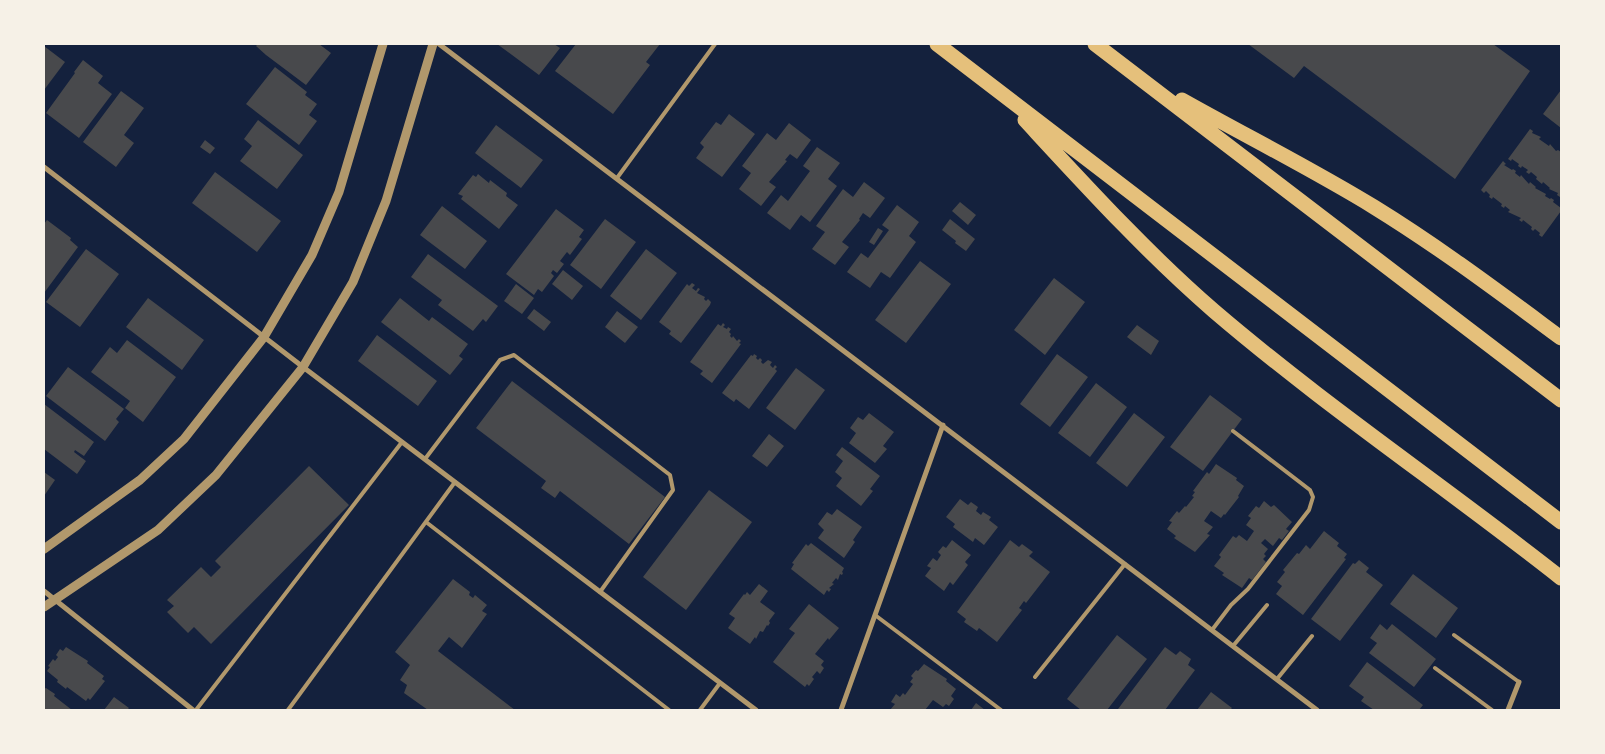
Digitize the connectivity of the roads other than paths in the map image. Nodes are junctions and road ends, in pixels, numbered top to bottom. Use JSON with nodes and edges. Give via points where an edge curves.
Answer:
{"nodes":[{"id":1,"x":383,"y":44,"type":"edge"},
{"id":2,"x":433,"y":44,"type":"edge"},
{"id":3,"x":439,"y":44,"type":"edge"},
{"id":4,"x":715,"y":44,"type":"edge"},
{"id":5,"x":937,"y":44,"type":"edge"},
{"id":6,"x":1095,"y":44,"type":"edge"},
{"id":7,"x":1139,"y":77,"type":"junction"},
{"id":8,"x":995,"y":88,"type":"junction"},
{"id":9,"x":44,"y":167,"type":"edge"},
{"id":10,"x":617,"y":178,"type":"junction"},
{"id":11,"x":264,"y":337,"type":"junction"},
{"id":12,"x":1561,"y":338,"type":"edge"},
{"id":13,"x":303,"y":367,"type":"junction"},
{"id":14,"x":1561,"y":400,"type":"edge"},
{"id":15,"x":943,"y":426,"type":"junction"},
{"id":16,"x":1233,"y":431,"type":"dead end"},
{"id":17,"x":402,"y":442,"type":"junction"},
{"id":18,"x":425,"y":460,"type":"junction"},
{"id":19,"x":455,"y":482,"type":"junction"},
{"id":20,"x":426,"y":522,"type":"junction"},
{"id":21,"x":1561,"y":522,"type":"edge"},
{"id":22,"x":44,"y":549,"type":"edge"},
{"id":23,"x":1125,"y":564,"type":"junction"},
{"id":24,"x":1561,"y":578,"type":"edge"},
{"id":25,"x":44,"y":592,"type":"edge"},
{"id":26,"x":600,"y":592,"type":"junction"},
{"id":27,"x":54,"y":600,"type":"junction"},
{"id":28,"x":1267,"y":605,"type":"dead end"},
{"id":29,"x":44,"y":607,"type":"edge"},
{"id":30,"x":875,"y":615,"type":"junction"},
{"id":31,"x":1212,"y":630,"type":"junction"},
{"id":32,"x":1454,"y":634,"type":"dead end"},
{"id":33,"x":1312,"y":636,"type":"dead end"},
{"id":34,"x":1233,"y":646,"type":"junction"},
{"id":35,"x":1436,"y":668,"type":"dead end"},
{"id":36,"x":1035,"y":677,"type":"dead end"},
{"id":37,"x":1277,"y":679,"type":"junction"},
{"id":38,"x":1519,"y":682,"type":"joint"},
{"id":39,"x":720,"y":683,"type":"junction"},
{"id":40,"x":194,"y":710,"type":"edge"},
{"id":41,"x":288,"y":710,"type":"edge"},
{"id":42,"x":669,"y":710,"type":"edge"},
{"id":43,"x":700,"y":710,"type":"edge"},
{"id":44,"x":756,"y":710,"type":"edge"},
{"id":45,"x":841,"y":710,"type":"edge"},
{"id":46,"x":1001,"y":710,"type":"edge"},
{"id":47,"x":1317,"y":710,"type":"edge"},
{"id":48,"x":1492,"y":710,"type":"edge"},
{"id":49,"x":1508,"y":710,"type":"edge"}],
"edges":[{"from":1,"to":11,"type":"street","via":[[339,192],[312,255]]},
{"from":2,"to":13,"type":"street","via":[[386,201],[352,282]]},
{"from":3,"to":10,"type":"street"},
{"from":4,"to":10,"type":"lane"},
{"from":5,"to":8,"type":"highway"},
{"from":6,"to":7,"type":"highway"},
{"from":7,"to":12,"type":"highway","via":[[1375,208]]},
{"from":7,"to":14,"type":"highway"},
{"from":8,"to":21,"type":"highway"},
{"from":8,"to":24,"type":"highway","via":[[1111,212],[1214,311],[1319,396]]},
{"from":9,"to":11,"type":"street"},
{"from":10,"to":15,"type":"street"},
{"from":11,"to":13,"type":"street"},
{"from":11,"to":22,"type":"street","via":[[184,439],[140,480]]},
{"from":13,"to":17,"type":"street"},
{"from":13,"to":27,"type":"street","via":[[216,475],[158,530]]},
{"from":15,"to":23,"type":"street"},
{"from":15,"to":30,"type":"street"},
{"from":16,"to":31,"type":"lane","via":[[1310,490],[1313,497],[1309,510]]},
{"from":17,"to":18,"type":"street"},
{"from":17,"to":40,"type":"lane"},
{"from":18,"to":19,"type":"street"},
{"from":18,"to":26,"type":"lane","via":[[500,360],[514,355],[670,475],[673,490]]},
{"from":19,"to":20,"type":"lane"},
{"from":19,"to":26,"type":"street"},
{"from":20,"to":41,"type":"lane"},
{"from":20,"to":42,"type":"lane"},
{"from":23,"to":31,"type":"street"},
{"from":23,"to":36,"type":"lane"},
{"from":25,"to":27,"type":"street"},
{"from":26,"to":39,"type":"street"},
{"from":27,"to":29,"type":"street"},
{"from":27,"to":40,"type":"street"},
{"from":28,"to":34,"type":"lane"},
{"from":30,"to":45,"type":"street"},
{"from":30,"to":46,"type":"lane"},
{"from":31,"to":34,"type":"street"},
{"from":32,"to":38,"type":"lane"},
{"from":33,"to":37,"type":"lane"},
{"from":34,"to":37,"type":"street"},
{"from":35,"to":48,"type":"lane"},
{"from":37,"to":47,"type":"street"},
{"from":38,"to":49,"type":"street"},
{"from":39,"to":43,"type":"lane"},
{"from":39,"to":44,"type":"street"}]}
